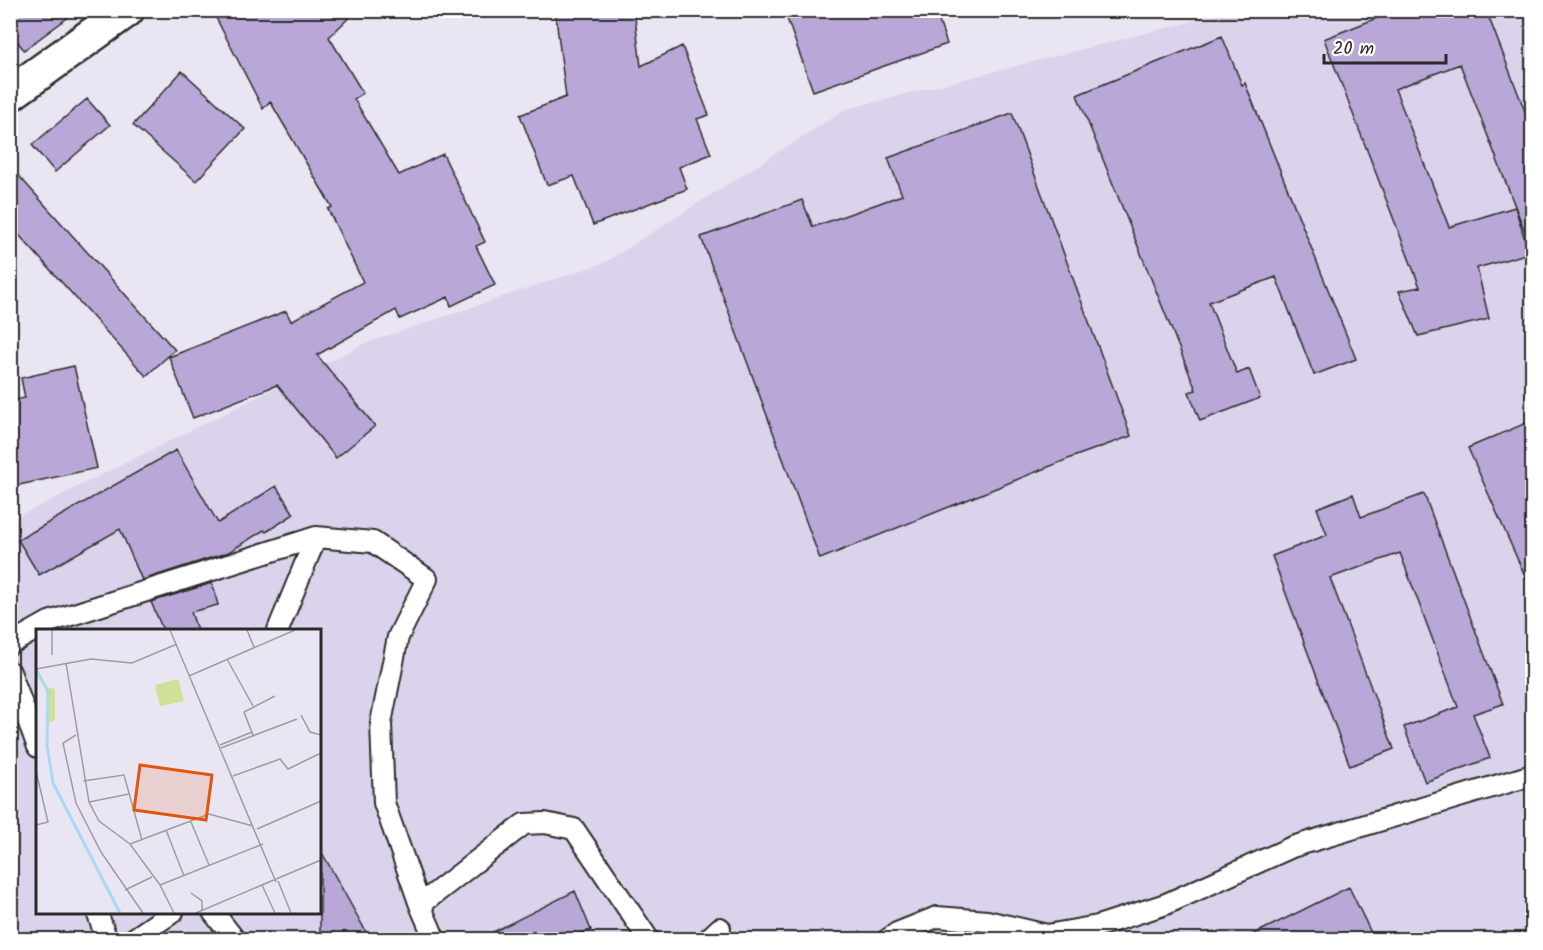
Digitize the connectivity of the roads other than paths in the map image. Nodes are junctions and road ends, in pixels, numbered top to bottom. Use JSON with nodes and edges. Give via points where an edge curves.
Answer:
{"nodes":[{"id":1,"x":127,"y":10,"type":"edge"},
{"id":2,"x":10,"y":94,"type":"edge"},
{"id":3,"x":316,"y":537,"type":"junction"},
{"id":4,"x":36,"y":629,"type":"edge"},
{"id":5,"x":37,"y":629,"type":"edge"},
{"id":6,"x":278,"y":629,"type":"edge"},
{"id":7,"x":10,"y":644,"type":"edge"},
{"id":8,"x":10,"y":672,"type":"edge"},
{"id":9,"x":36,"y":742,"type":"edge"},
{"id":10,"x":1533,"y":775,"type":"edge"},
{"id":11,"x":420,"y":905,"type":"junction"},
{"id":12,"x":99,"y":914,"type":"edge"},
{"id":13,"x":170,"y":914,"type":"edge"},
{"id":14,"x":215,"y":914,"type":"edge"},
{"id":15,"x":107,"y":939,"type":"edge"},
{"id":16,"x":132,"y":939,"type":"edge"},
{"id":17,"x":235,"y":939,"type":"edge"},
{"id":18,"x":435,"y":939,"type":"edge"},
{"id":19,"x":649,"y":939,"type":"edge"},
{"id":20,"x":887,"y":939,"type":"edge"}],
"edges":[{"from":1,"to":2,"type":"street"},
{"from":3,"to":5,"type":"lane"},
{"from":3,"to":6,"type":"lane"},
{"from":3,"to":11,"type":"lane","via":[[373,542],[427,579],[398,637],[381,723],[384,803]]},
{"from":4,"to":7,"type":"lane"},
{"from":8,"to":9,"type":"lane"},
{"from":10,"to":20,"type":"lane","via":[[1292,847],[1167,904],[1098,926],[1047,935],[987,921],[937,917]]},
{"from":11,"to":18,"type":"lane"},
{"from":11,"to":19,"type":"lane","via":[[524,824],[545,823],[574,829]]},
{"from":12,"to":15,"type":"lane"},
{"from":13,"to":16,"type":"lane"},
{"from":14,"to":17,"type":"lane"}]}
